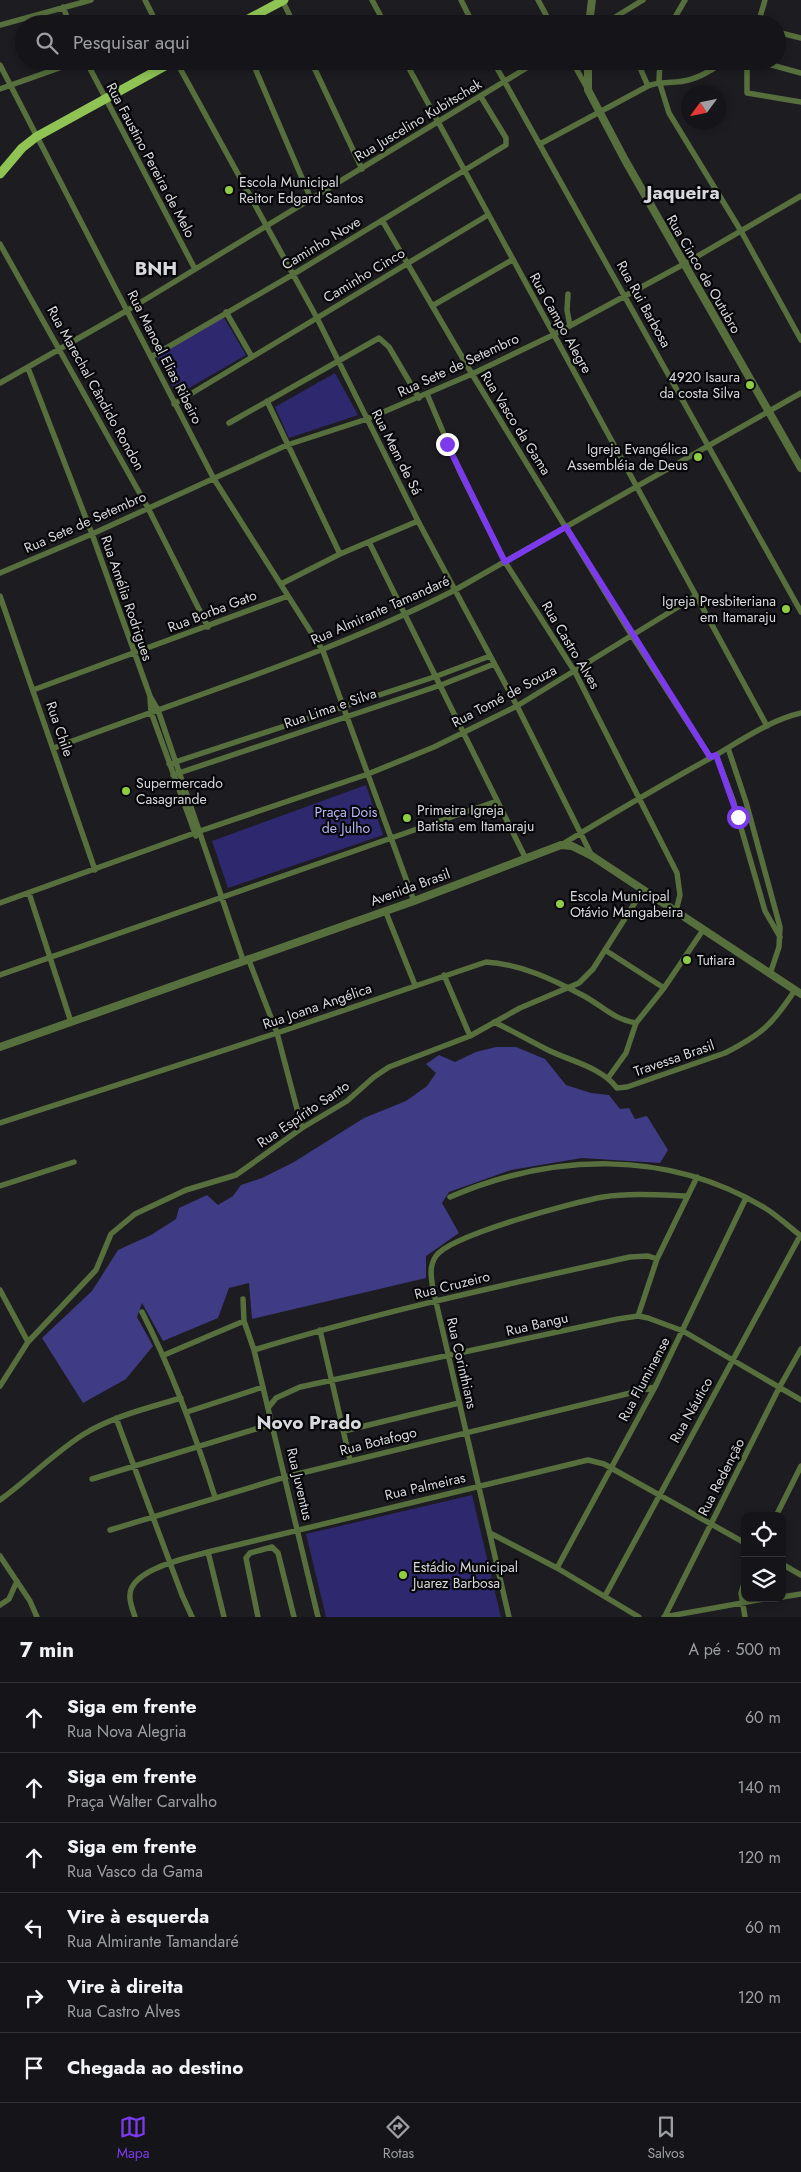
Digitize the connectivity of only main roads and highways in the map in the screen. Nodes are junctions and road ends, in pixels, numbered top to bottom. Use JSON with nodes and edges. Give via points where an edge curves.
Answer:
{"nodes":[{"id":1,"x":283,"y":0,"type":"edge"},
{"id":2,"x":256,"y":15,"type":"edge"},
{"id":3,"x":158,"y":70,"type":"edge"},
{"id":4,"x":0,"y":174,"type":"edge"}],
"edges":[{"from":1,"to":2,"type":"main road"},
{"from":3,"to":4,"type":"main road","via":[[36,137]]}]}
